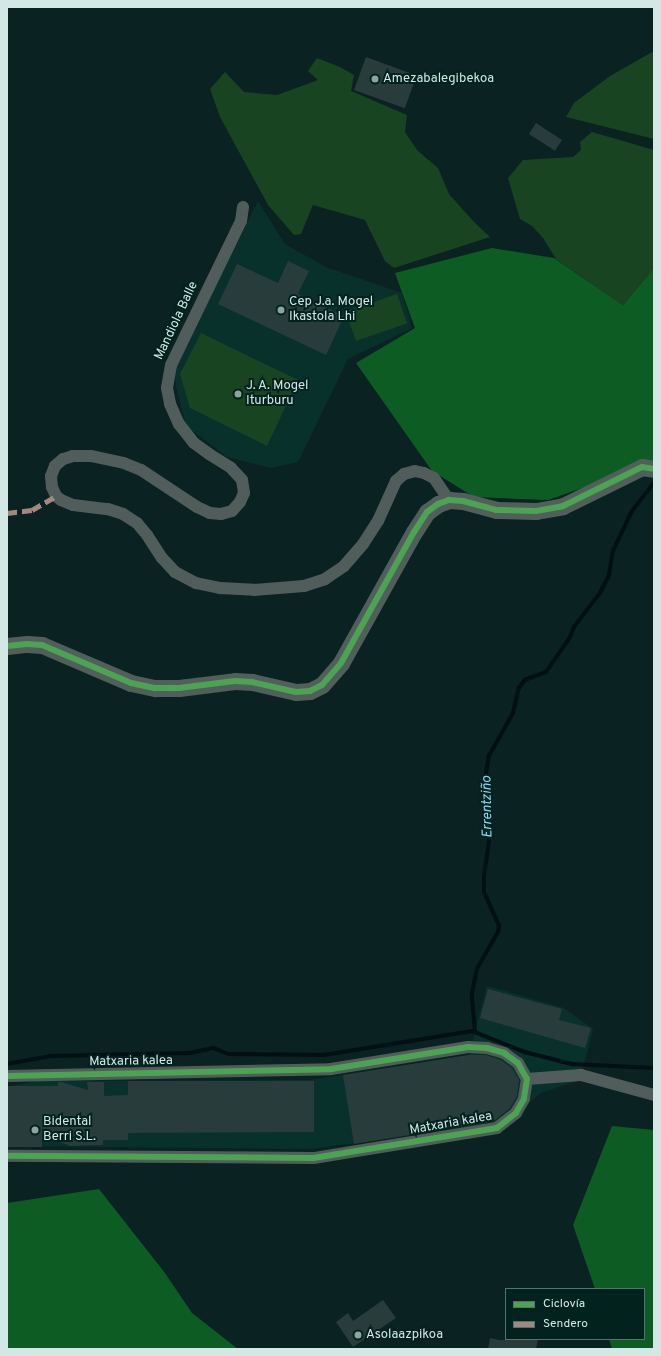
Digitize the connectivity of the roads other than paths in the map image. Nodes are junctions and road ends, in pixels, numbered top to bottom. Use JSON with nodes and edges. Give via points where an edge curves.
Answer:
{"nodes":[{"id":1,"x":243,"y":207,"type":"dead end"},
{"id":2,"x":654,"y":469,"type":"edge"},
{"id":3,"x":449,"y":500,"type":"junction"},
{"id":4,"x":7,"y":646,"type":"edge"},
{"id":5,"x":7,"y":1076,"type":"edge"},
{"id":6,"x":527,"y":1079,"type":"junction"},
{"id":7,"x":654,"y":1095,"type":"edge"},
{"id":8,"x":7,"y":1156,"type":"edge"}],
"edges":[{"from":1,"to":3,"type":"street","name":"Mandiola Balle","via":[[241,221],[170,365],[168,388],[170,404],[179,424],[194,443],[231,468],[242,480],[244,493],[240,502],[232,511],[210,513],[141,470],[124,463],[91,456],[68,457],[55,466],[51,476],[56,496],[73,505],[108,508],[123,514],[137,523],[148,535],[174,572],[196,583],[220,588],[254,590],[304,586],[325,579],[344,566],[378,521],[396,481],[404,474],[424,473],[434,478]]},
{"from":2,"to":3,"type":"street","via":[[642,467],[563,506],[536,511],[496,510],[463,500]]},
{"from":3,"to":4,"type":"street","via":[[428,512],[414,532],[341,663],[322,685],[310,691],[296,692],[252,682],[235,681],[156,688],[131,683],[42,645]]},
{"from":5,"to":6,"type":"street","name":"Matxaria kalea","via":[[331,1069],[468,1048],[487,1048],[504,1053],[518,1063]]},
{"from":6,"to":7,"type":"street","via":[[581,1075]]},
{"from":6,"to":8,"type":"street","name":"Matxaria kalea","via":[[524,1099],[516,1113],[498,1128],[313,1158]]}]}
